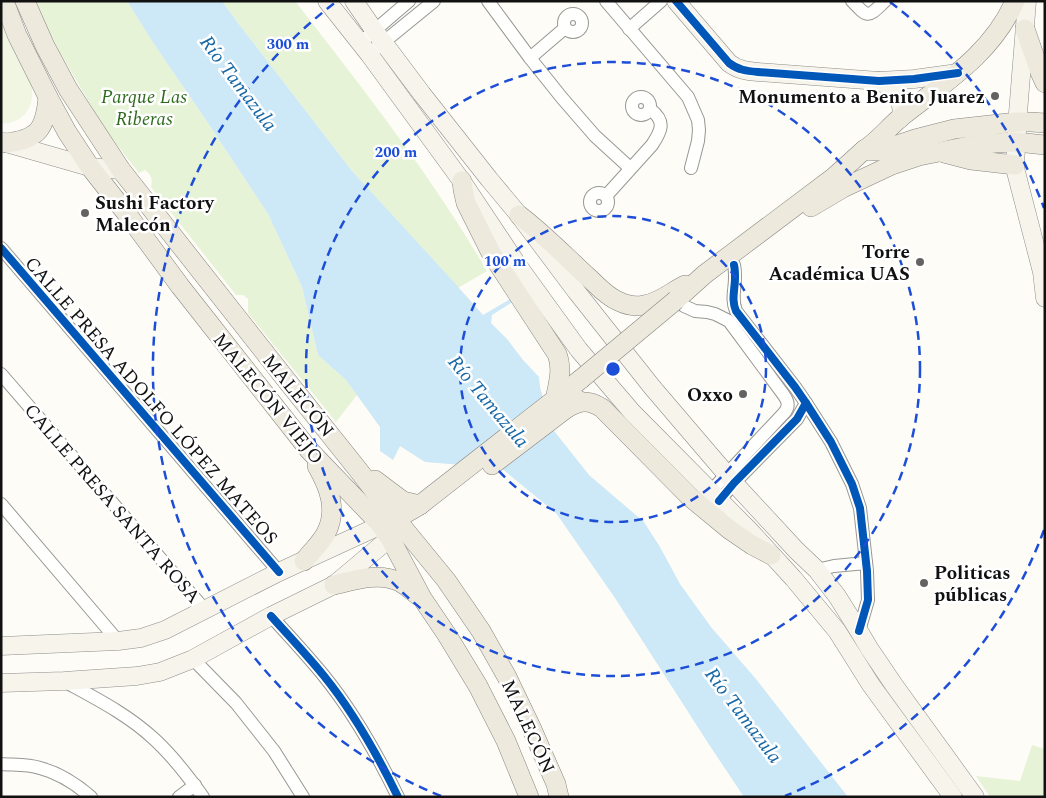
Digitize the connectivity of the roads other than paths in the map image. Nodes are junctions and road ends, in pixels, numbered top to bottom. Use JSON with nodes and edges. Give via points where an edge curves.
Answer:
{"nodes":[{"id":1,"x":4,"y":1,"type":"edge"},
{"id":2,"x":25,"y":1,"type":"edge"},
{"id":3,"x":327,"y":1,"type":"edge"},
{"id":4,"x":354,"y":1,"type":"edge"},
{"id":5,"x":410,"y":1,"type":"edge"},
{"id":6,"x":434,"y":1,"type":"edge"},
{"id":7,"x":488,"y":1,"type":"edge"},
{"id":8,"x":606,"y":1,"type":"edge"},
{"id":9,"x":661,"y":1,"type":"edge"},
{"id":10,"x":676,"y":1,"type":"edge"},
{"id":11,"x":852,"y":1,"type":"edge"},
{"id":12,"x":885,"y":1,"type":"edge"},
{"id":13,"x":1015,"y":1,"type":"edge"},
{"id":14,"x":1027,"y":1,"type":"edge"},
{"id":15,"x":565,"y":28,"type":"dead end"},
{"id":16,"x":1025,"y":28,"type":"junction"},
{"id":17,"x":630,"y":29,"type":"junction"},
{"id":18,"x":379,"y":36,"type":"junction"},
{"id":19,"x":364,"y":49,"type":"junction"},
{"id":20,"x":530,"y":58,"type":"junction"},
{"id":21,"x":958,"y":73,"type":"junction"},
{"id":22,"x":879,"y":81,"type":"junction"},
{"id":23,"x":1045,"y":82,"type":"edge"},
{"id":24,"x":48,"y":97,"type":"junction"},
{"id":25,"x":650,"y":109,"type":"dead end"},
{"id":26,"x":900,"y":118,"type":"junction"},
{"id":27,"x":1017,"y":122,"type":"junction"},
{"id":28,"x":1045,"y":123,"type":"edge"},
{"id":29,"x":3,"y":142,"type":"edge"},
{"id":30,"x":1016,"y":142,"type":"junction"},
{"id":31,"x":1045,"y":145,"type":"edge"},
{"id":32,"x":864,"y":150,"type":"junction"},
{"id":33,"x":940,"y":152,"type":"junction"},
{"id":34,"x":1015,"y":165,"type":"junction"},
{"id":35,"x":90,"y":167,"type":"junction"},
{"id":36,"x":630,"y":168,"type":"junction"},
{"id":37,"x":691,"y":168,"type":"dead end"},
{"id":38,"x":121,"y":170,"type":"junction"},
{"id":39,"x":462,"y":181,"type":"junction"},
{"id":40,"x":606,"y":196,"type":"dead end"},
{"id":41,"x":519,"y":215,"type":"junction"},
{"id":42,"x":1,"y":248,"type":"edge"},
{"id":43,"x":734,"y":265,"type":"junction"},
{"id":44,"x":705,"y":274,"type":"junction"},
{"id":45,"x":1045,"y":298,"type":"edge"},
{"id":46,"x":680,"y":305,"type":"junction"},
{"id":47,"x":1,"y":374,"type":"edge"},
{"id":48,"x":806,"y":403,"type":"junction"},
{"id":49,"x":561,"y":404,"type":"junction"},
{"id":50,"x":308,"y":450,"type":"junction"},
{"id":51,"x":359,"y":470,"type":"junction"},
{"id":52,"x":730,"y":479,"type":"junction"},
{"id":53,"x":715,"y":497,"type":"junction"},
{"id":54,"x":1,"y":504,"type":"edge"},
{"id":55,"x":426,"y":506,"type":"junction"},
{"id":56,"x":393,"y":528,"type":"junction"},
{"id":57,"x":771,"y":556,"type":"junction"},
{"id":58,"x":304,"y":560,"type":"junction"},
{"id":59,"x":866,"y":563,"type":"junction"},
{"id":60,"x":817,"y":570,"type":"junction"},
{"id":61,"x":279,"y":572,"type":"junction"},
{"id":62,"x":334,"y":585,"type":"junction"},
{"id":63,"x":422,"y":598,"type":"junction"},
{"id":64,"x":205,"y":610,"type":"junction"},
{"id":65,"x":271,"y":616,"type":"junction"},
{"id":66,"x":859,"y":631,"type":"junction"},
{"id":67,"x":118,"y":641,"type":"junction"},
{"id":68,"x":2,"y":646,"type":"edge"},
{"id":69,"x":193,"y":658,"type":"junction"},
{"id":70,"x":64,"y":682,"type":"junction"},
{"id":71,"x":1,"y":683,"type":"edge"},
{"id":72,"x":1,"y":764,"type":"edge"},
{"id":73,"x":195,"y":785,"type":"junction"},
{"id":74,"x":91,"y":797,"type":"edge"},
{"id":75,"x":180,"y":797,"type":"edge"},
{"id":76,"x":204,"y":797,"type":"edge"},
{"id":77,"x":304,"y":797,"type":"edge"},
{"id":78,"x":398,"y":797,"type":"edge"},
{"id":79,"x":529,"y":797,"type":"edge"},
{"id":80,"x":559,"y":797,"type":"edge"},
{"id":81,"x":952,"y":797,"type":"edge"},
{"id":82,"x":975,"y":797,"type":"edge"}],
"edges":[{"from":1,"to":24,"type":"main road","name":"MALECÓN VIEJO"},
{"from":2,"to":38,"type":"main road","name":"MALECÓN","via":[[68,89]]},
{"from":3,"to":19,"type":"main road"},
{"from":4,"to":18,"type":"main road"},
{"from":5,"to":18,"type":"street"},
{"from":6,"to":18,"type":"street"},
{"from":7,"to":20,"type":"street"},
{"from":8,"to":17,"type":"street"},
{"from":9,"to":17,"type":"street"},
{"from":10,"to":22,"type":"main road","via":[[734,67],[758,72]]},
{"from":11,"to":12,"type":"street","via":[[867,14]]},
{"from":13,"to":21,"type":"main road","via":[[994,36]]},
{"from":14,"to":16,"type":"main road"},
{"from":15,"to":20,"type":"street"},
{"from":16,"to":23,"type":"main road"},
{"from":16,"to":27,"type":"main road"},
{"from":17,"to":37,"type":"street","via":[[694,109],[699,130]]},
{"from":18,"to":19,"type":"street"},
{"from":18,"to":41,"type":"main road"},
{"from":19,"to":39,"type":"main road"},
{"from":20,"to":36,"type":"street","via":[[596,136]]},
{"from":21,"to":22,"type":"main road"},
{"from":21,"to":26,"type":"main road"},
{"from":22,"to":26,"type":"main road","via":[[898,94],[902,104]]},
{"from":24,"to":29,"type":"main road","via":[[45,119],[38,130],[25,140]]},
{"from":24,"to":35,"type":"main road","name":"MALECÓN VIEJO"},
{"from":25,"to":36,"type":"street","via":[[659,116],[660,132]]},
{"from":26,"to":32,"type":"main road"},
{"from":27,"to":28,"type":"main road"},
{"from":27,"to":30,"type":"main road"},
{"from":27,"to":32,"type":"main road","via":[[954,129],[879,151]]},
{"from":29,"to":35,"type":"main road"},
{"from":30,"to":31,"type":"main road"},
{"from":30,"to":33,"type":"main road"},
{"from":30,"to":34,"type":"main road"},
{"from":32,"to":44,"type":"main road","via":[[834,177]]},
{"from":33,"to":34,"type":"main road"},
{"from":33,"to":43,"type":"main road","via":[[892,164],[843,188]]},
{"from":34,"to":45,"type":"main road","via":[[1042,272]]},
{"from":35,"to":38,"type":"main road"},
{"from":35,"to":50,"type":"main road","name":"MALECÓN VIEJO"},
{"from":36,"to":40,"type":"street"},
{"from":38,"to":51,"type":"main road","name":"MALECÓN"},
{"from":39,"to":49,"type":"main road","via":[[466,203],[491,253],[557,354]]},
{"from":39,"to":53,"type":"main road","via":[[580,350],[632,412]]},
{"from":41,"to":44,"type":"main road","via":[[546,236],[598,287],[616,301],[628,305],[654,302]]},
{"from":41,"to":52,"type":"main road","via":[[652,387]]},
{"from":42,"to":61,"type":"street","name":"CALLE PRESA ADOLFO LÓPEZ MATEOS"},
{"from":43,"to":46,"type":"main road"},
{"from":43,"to":48,"type":"street","via":[[736,311]]},
{"from":44,"to":46,"type":"main road"},
{"from":46,"to":49,"type":"main road"},
{"from":46,"to":52,"type":"street","via":[[729,321],[788,403],[784,413]]},
{"from":47,"to":64,"type":"street","name":"CALLE PRESA SANTA ROSA"},
{"from":48,"to":52,"type":"street","via":[[797,419]]},
{"from":48,"to":59,"type":"street","via":[[852,484],[860,508]]},
{"from":49,"to":55,"type":"main road"},
{"from":49,"to":57,"type":"main road","via":[[582,402],[602,408],[690,497],[730,530]]},
{"from":50,"to":56,"type":"main road","name":"MALECÓN VIEJO"},
{"from":50,"to":58,"type":"main road","via":[[326,484],[332,502],[332,519],[326,534]]},
{"from":51,"to":55,"type":"main road","via":[[403,501]]},
{"from":51,"to":56,"type":"main road","name":"MALECÓN"},
{"from":52,"to":53,"type":"street"},
{"from":52,"to":60,"type":"main road"},
{"from":53,"to":57,"type":"main road"},
{"from":54,"to":67,"type":"street"},
{"from":55,"to":56,"type":"main road"},
{"from":56,"to":58,"type":"main road"},
{"from":56,"to":62,"type":"main road"},
{"from":56,"to":63,"type":"main road","name":"MALECÓN VIEJO"},
{"from":56,"to":80,"type":"main road","name":"MALECÓN","via":[[446,580],[481,631],[531,727]]},
{"from":57,"to":81,"type":"main road","via":[[833,626]]},
{"from":58,"to":61,"type":"main road"},
{"from":59,"to":60,"type":"street"},
{"from":59,"to":66,"type":"street","via":[[868,600]]},
{"from":60,"to":66,"type":"main road"},
{"from":61,"to":64,"type":"main road"},
{"from":62,"to":63,"type":"main road","via":[[364,578],[384,578],[400,582]]},
{"from":62,"to":65,"type":"main road"},
{"from":63,"to":79,"type":"main road","name":"MALECÓN VIEJO","via":[[478,686]]},
{"from":64,"to":67,"type":"main road","via":[[165,630]]},
{"from":65,"to":69,"type":"main road"},
{"from":65,"to":78,"type":"street","via":[[325,677],[360,727]]},
{"from":66,"to":82,"type":"main road"},
{"from":67,"to":68,"type":"main road"},
{"from":69,"to":70,"type":"main road","via":[[160,672]]},
{"from":69,"to":77,"type":"street","via":[[236,702]]},
{"from":70,"to":71,"type":"main road"},
{"from":70,"to":73,"type":"street","via":[[122,714],[152,737]]},
{"from":72,"to":74,"type":"street","via":[[39,767],[57,774]]},
{"from":73,"to":75,"type":"street"},
{"from":73,"to":76,"type":"street"}]}
